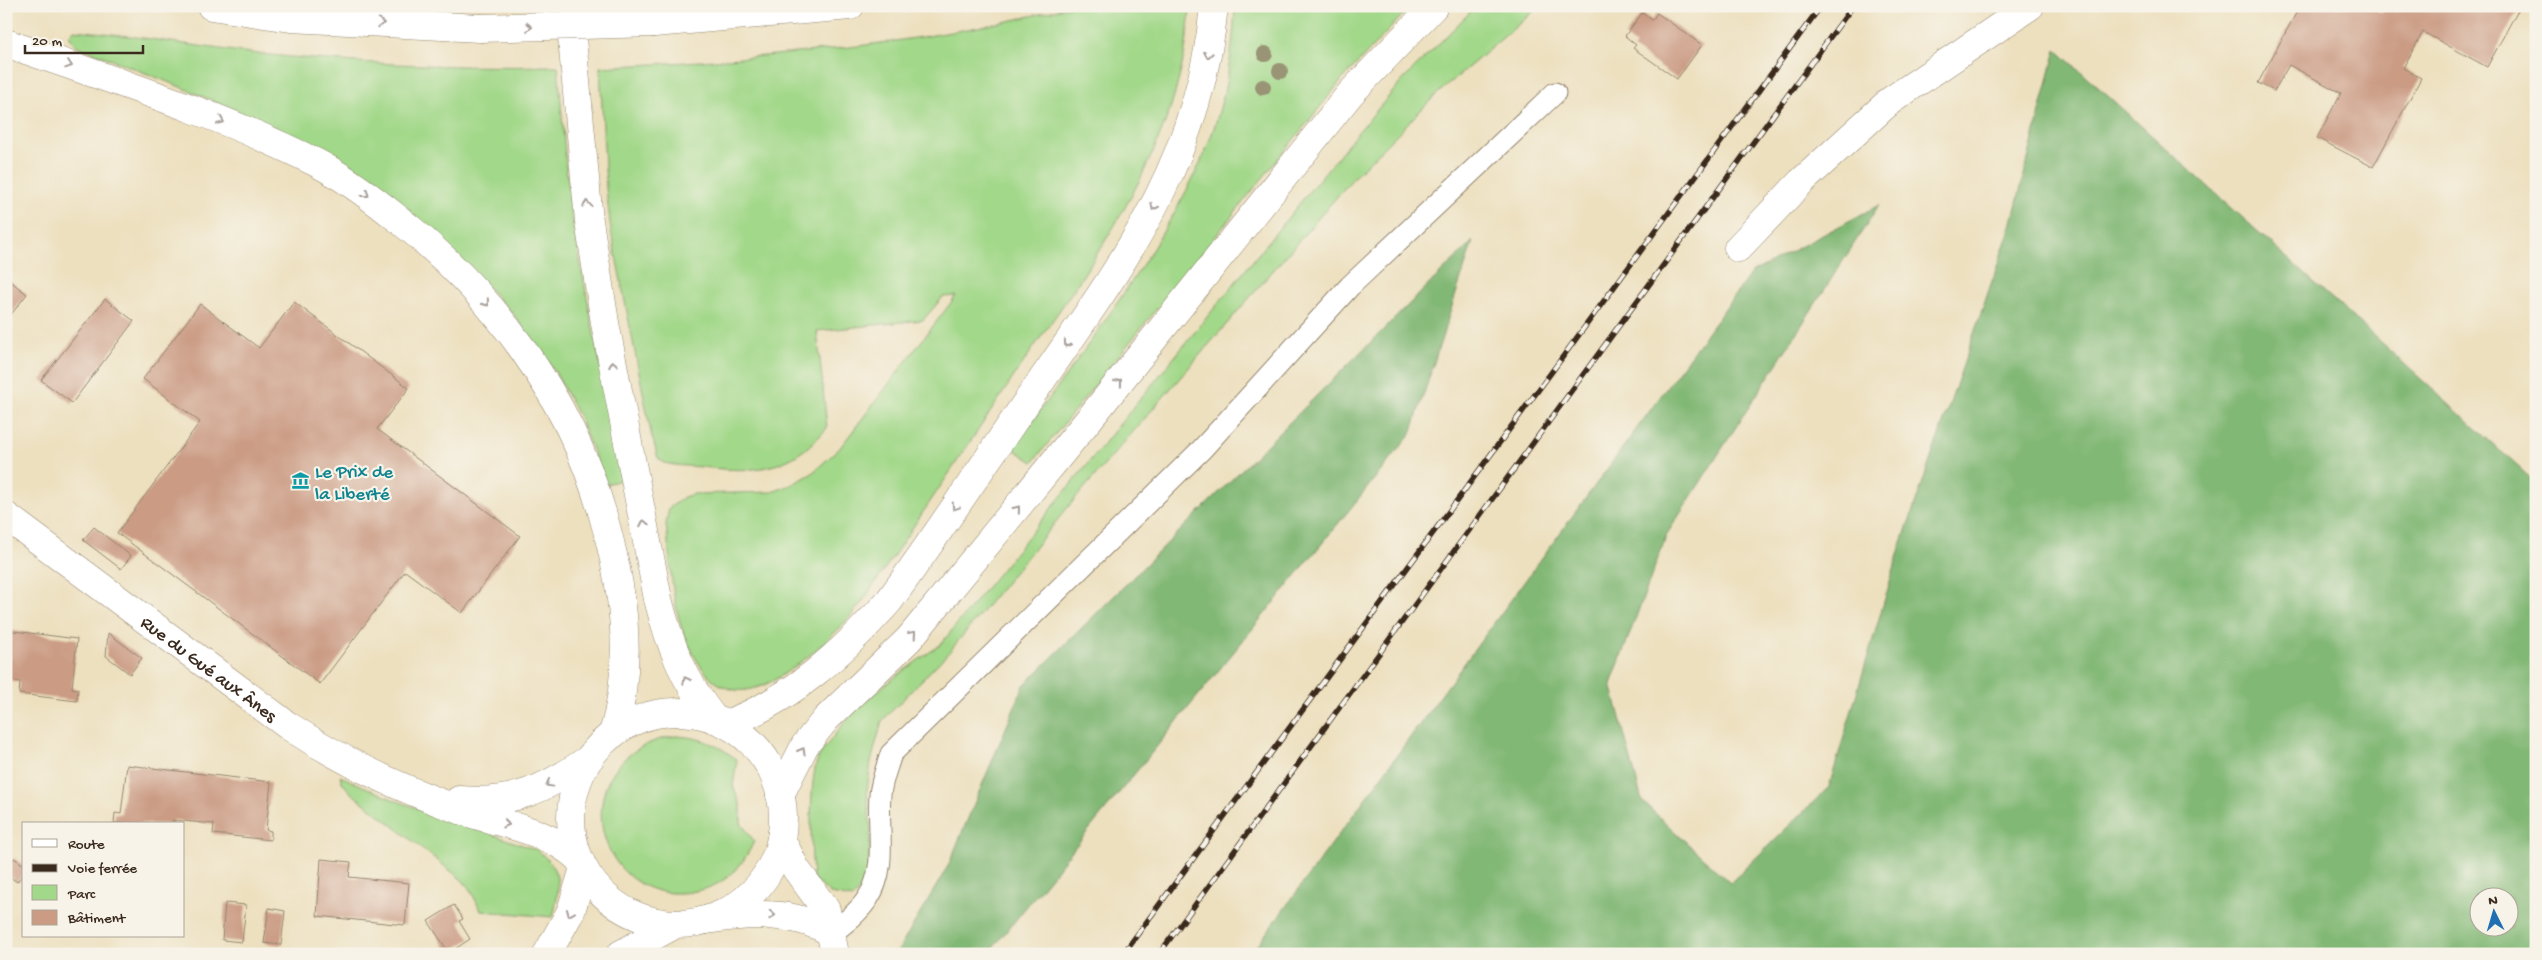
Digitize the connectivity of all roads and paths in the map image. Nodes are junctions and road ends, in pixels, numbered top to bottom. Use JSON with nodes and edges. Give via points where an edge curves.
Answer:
{"nodes":[{"id":1,"x":211,"y":6,"type":"edge"},
{"id":2,"x":569,"y":6,"type":"edge"},
{"id":3,"x":850,"y":6,"type":"edge"},
{"id":4,"x":1214,"y":6,"type":"edge"},
{"id":5,"x":1434,"y":6,"type":"edge"},
{"id":6,"x":2030,"y":6,"type":"edge"},
{"id":7,"x":6,"y":43,"type":"edge"},
{"id":8,"x":1555,"y":93,"type":"dead end"},
{"id":9,"x":1738,"y":248,"type":"dead end"},
{"id":10,"x":6,"y":516,"type":"edge"},
{"id":11,"x":720,"y":722,"type":"junction"},
{"id":12,"x":612,"y":734,"type":"junction"},
{"id":13,"x":590,"y":758,"type":"junction"},
{"id":14,"x":780,"y":795,"type":"junction"},
{"id":15,"x":427,"y":797,"type":"junction"},
{"id":16,"x":780,"y":839,"type":"junction"},
{"id":17,"x":581,"y":863,"type":"junction"},
{"id":18,"x":706,"y":920,"type":"junction"},
{"id":19,"x":676,"y":924,"type":"junction"},
{"id":20,"x":833,"y":944,"type":"edge"},
{"id":21,"x":547,"y":954,"type":"edge"},
{"id":22,"x":621,"y":954,"type":"edge"}],
"edges":[{"from":1,"to":3,"type":"main road","one_way":true,"bridge":true,"via":[[291,18],[480,28],[654,23]]},
{"from":11,"to":2,"type":"main road","one_way":true,"via":[[688,683],[666,629],[658,599],[605,323],[589,221]]},
{"from":4,"to":11,"type":"main road","one_way":true,"via":[[1206,65],[1187,134],[1138,238],[1104,291],[889,601],[867,626],[812,675],[762,709]]},
{"from":14,"to":5,"type":"main road","one_way":true,"via":[[805,745],[826,719],[909,639],[1096,412],[1344,101]]},
{"from":6,"to":9,"type":"main road","via":[[1890,101],[1801,182]]},
{"from":7,"to":12,"type":"main road","one_way":true,"via":[[208,115],[319,164],[362,191],[424,240],[481,296],[522,346],[554,396],[582,453],[598,498],[611,543],[625,642],[623,694]]},
{"from":8,"to":20,"type":"lane","via":[[1350,286],[1202,449],[891,754],[880,794],[877,881]]},
{"from":10,"to":15,"type":"main road","name":"Rue du Gué aux Ânes","via":[[287,725],[329,753]]},
{"from":11,"to":12,"type":"main road","via":[[688,713],[662,713],[636,720]]},
{"from":11,"to":14,"type":"main road","via":[[757,748],[772,770]]},
{"from":12,"to":13,"type":"main road"},
{"from":13,"to":15,"type":"main road","name":"Rue du Gué aux Ânes","one_way":true,"via":[[544,788],[520,796],[493,801]]},
{"from":13,"to":17,"type":"main road","via":[[580,776],[571,806],[572,832]]},
{"from":14,"to":16,"type":"main road","via":[[783,817]]},
{"from":15,"to":17,"type":"main road","name":"Rue du Gué aux Ânes","one_way":true,"via":[[553,840]]},
{"from":16,"to":18,"type":"main road","via":[[771,866],[755,890],[732,908]]},
{"from":16,"to":20,"type":"main road","via":[[796,869],[826,910]]},
{"from":17,"to":19,"type":"main road","via":[[600,891],[622,909],[648,920]]},
{"from":17,"to":21,"type":"main road","one_way":true,"via":[[571,911]]},
{"from":18,"to":19,"type":"main road"},
{"from":18,"to":20,"type":"main road","one_way":true,"via":[[749,915],[788,916],[819,926]]},
{"from":19,"to":22,"type":"main road"}]}
